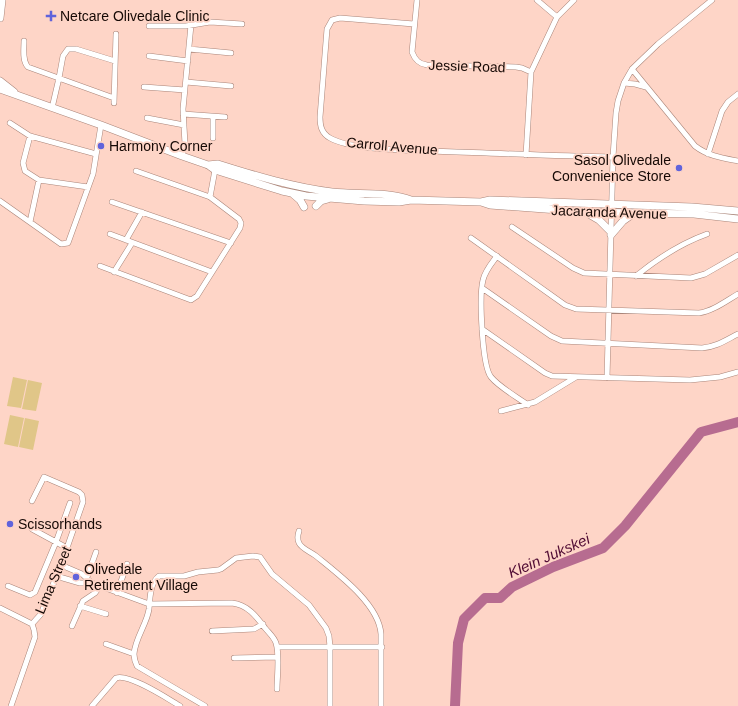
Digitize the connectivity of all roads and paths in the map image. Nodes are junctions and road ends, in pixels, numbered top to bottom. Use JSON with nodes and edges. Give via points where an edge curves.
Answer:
{"nodes":[{"id":1,"x":2,"y":0,"type":"edge"},
{"id":2,"x":417,"y":0,"type":"edge"},
{"id":3,"x":537,"y":0,"type":"edge"},
{"id":4,"x":574,"y":0,"type":"edge"},
{"id":5,"x":712,"y":0,"type":"edge"},
{"id":6,"x":557,"y":17,"type":"junction"},
{"id":7,"x":0,"y":18,"type":"edge"},
{"id":8,"x":242,"y":24,"type":"dead end"},
{"id":9,"x":414,"y":24,"type":"junction"},
{"id":10,"x":191,"y":25,"type":"junction"},
{"id":11,"x":148,"y":26,"type":"dead end"},
{"id":12,"x":116,"y":34,"type":"dead end"},
{"id":13,"x":24,"y":41,"type":"dead end"},
{"id":14,"x":189,"y":49,"type":"junction"},
{"id":15,"x":231,"y":53,"type":"dead end"},
{"id":16,"x":149,"y":56,"type":"dead end"},
{"id":17,"x":188,"y":61,"type":"junction"},
{"id":18,"x":115,"y":62,"type":"junction"},
{"id":19,"x":632,"y":69,"type":"junction"},
{"id":20,"x":531,"y":72,"type":"junction"},
{"id":21,"x":60,"y":78,"type":"junction"},
{"id":22,"x":0,"y":81,"type":"edge"},
{"id":23,"x":186,"y":82,"type":"junction"},
{"id":24,"x":624,"y":83,"type":"junction"},
{"id":25,"x":231,"y":86,"type":"dead end"},
{"id":26,"x":144,"y":87,"type":"dead end"},
{"id":27,"x":646,"y":87,"type":"junction"},
{"id":28,"x":0,"y":89,"type":"edge"},
{"id":29,"x":185,"y":90,"type":"junction"},
{"id":30,"x":10,"y":93,"type":"junction"},
{"id":31,"x":0,"y":94,"type":"edge"},
{"id":32,"x":738,"y":94,"type":"edge"},
{"id":33,"x":22,"y":97,"type":"junction"},
{"id":34,"x":52,"y":108,"type":"junction"},
{"id":35,"x":183,"y":114,"type":"junction"},
{"id":36,"x":213,"y":116,"type":"junction"},
{"id":37,"x":225,"y":117,"type":"dead end"},
{"id":38,"x":147,"y":118,"type":"dead end"},
{"id":39,"x":10,"y":123,"type":"dead end"},
{"id":40,"x":101,"y":125,"type":"junction"},
{"id":41,"x":184,"y":125,"type":"junction"},
{"id":42,"x":30,"y":136,"type":"junction"},
{"id":43,"x":213,"y":138,"type":"dead end"},
{"id":44,"x":96,"y":154,"type":"junction"},
{"id":45,"x":708,"y":154,"type":"junction"},
{"id":46,"x":526,"y":155,"type":"junction"},
{"id":47,"x":182,"y":156,"type":"junction"},
{"id":48,"x":612,"y":157,"type":"junction"},
{"id":49,"x":738,"y":160,"type":"edge"},
{"id":50,"x":208,"y":165,"type":"junction"},
{"id":51,"x":215,"y":170,"type":"junction"},
{"id":52,"x":136,"y":171,"type":"dead end"},
{"id":53,"x":39,"y":180,"type":"junction"},
{"id":54,"x":88,"y":188,"type":"junction"},
{"id":55,"x":293,"y":194,"type":"junction"},
{"id":56,"x":210,"y":197,"type":"junction"},
{"id":57,"x":330,"y":198,"type":"junction"},
{"id":58,"x":411,"y":200,"type":"junction"},
{"id":59,"x":0,"y":201,"type":"edge"},
{"id":60,"x":112,"y":202,"type":"dead end"},
{"id":61,"x":481,"y":202,"type":"junction"},
{"id":62,"x":612,"y":205,"type":"junction"},
{"id":63,"x":316,"y":206,"type":"dead end"},
{"id":64,"x":304,"y":207,"type":"dead end"},
{"id":65,"x":738,"y":211,"type":"edge"},
{"id":66,"x":142,"y":212,"type":"junction"},
{"id":67,"x":585,"y":212,"type":"junction"},
{"id":68,"x":612,"y":213,"type":"junction"},
{"id":69,"x":633,"y":214,"type":"junction"},
{"id":70,"x":738,"y":218,"type":"edge"},
{"id":71,"x":30,"y":222,"type":"junction"},
{"id":72,"x":512,"y":227,"type":"dead end"},
{"id":73,"x":611,"y":233,"type":"junction"},
{"id":74,"x":110,"y":234,"type":"dead end"},
{"id":75,"x":707,"y":234,"type":"dead end"},
{"id":76,"x":471,"y":238,"type":"dead end"},
{"id":77,"x":126,"y":240,"type":"junction"},
{"id":78,"x":132,"y":243,"type":"junction"},
{"id":79,"x":231,"y":243,"type":"junction"},
{"id":80,"x":738,"y":255,"type":"edge"},
{"id":81,"x":497,"y":256,"type":"junction"},
{"id":82,"x":100,"y":266,"type":"dead end"},
{"id":83,"x":114,"y":272,"type":"junction"},
{"id":84,"x":212,"y":272,"type":"junction"},
{"id":85,"x":610,"y":274,"type":"junction"},
{"id":86,"x":636,"y":276,"type":"junction"},
{"id":87,"x":482,"y":288,"type":"junction"},
{"id":88,"x":738,"y":294,"type":"edge"},
{"id":89,"x":609,"y":310,"type":"junction"},
{"id":90,"x":482,"y":330,"type":"junction"},
{"id":91,"x":738,"y":334,"type":"edge"},
{"id":92,"x":608,"y":344,"type":"junction"},
{"id":93,"x":738,"y":372,"type":"edge"},
{"id":94,"x":576,"y":377,"type":"junction"},
{"id":95,"x":607,"y":378,"type":"junction"},
{"id":96,"x":528,"y":405,"type":"junction"},
{"id":97,"x":500,"y":411,"type":"dead end"},
{"id":98,"x":32,"y":502,"type":"dead end"},
{"id":99,"x":70,"y":503,"type":"dead end"},
{"id":100,"x":32,"y":529,"type":"dead end"},
{"id":101,"x":298,"y":531,"type":"dead end"},
{"id":102,"x":56,"y":542,"type":"junction"},
{"id":103,"x":67,"y":548,"type":"junction"},
{"id":104,"x":96,"y":552,"type":"dead end"},
{"id":105,"x":127,"y":564,"type":"dead end"},
{"id":106,"x":61,"y":565,"type":"junction"},
{"id":107,"x":56,"y":576,"type":"junction"},
{"id":108,"x":86,"y":581,"type":"junction"},
{"id":109,"x":8,"y":586,"type":"dead end"},
{"id":110,"x":100,"y":586,"type":"junction"},
{"id":111,"x":117,"y":593,"type":"junction"},
{"id":112,"x":149,"y":604,"type":"junction"},
{"id":113,"x":80,"y":606,"type":"junction"},
{"id":114,"x":0,"y":608,"type":"edge"},
{"id":115,"x":106,"y":614,"type":"dead end"},
{"id":116,"x":32,"y":624,"type":"junction"},
{"id":117,"x":263,"y":624,"type":"junction"},
{"id":118,"x":72,"y":626,"type":"dead end"},
{"id":119,"x":212,"y":630,"type":"dead end"},
{"id":120,"x":106,"y":644,"type":"dead end"},
{"id":121,"x":330,"y":647,"type":"junction"},
{"id":122,"x":382,"y":647,"type":"junction"},
{"id":123,"x":277,"y":648,"type":"junction"},
{"id":124,"x":134,"y":654,"type":"junction"},
{"id":125,"x":277,"y":657,"type":"junction"},
{"id":126,"x":234,"y":658,"type":"dead end"},
{"id":127,"x":277,"y":689,"type":"dead end"},
{"id":128,"x":11,"y":706,"type":"edge"},
{"id":129,"x":92,"y":706,"type":"edge"},
{"id":130,"x":180,"y":706,"type":"edge"},
{"id":131,"x":205,"y":706,"type":"edge"},
{"id":132,"x":330,"y":706,"type":"edge"},
{"id":133,"x":381,"y":706,"type":"edge"}],
"edges":[{"from":1,"to":7,"type":"street"},
{"from":2,"to":9,"type":"street","name":"Jessie Road"},
{"from":3,"to":6,"type":"street"},
{"from":4,"to":6,"type":"street"},
{"from":5,"to":19,"type":"street"},
{"from":6,"to":20,"type":"street"},
{"from":8,"to":10,"type":"street","via":[[210,22]]},
{"from":9,"to":20,"type":"street","name":"Jessie Road","via":[[412,52],[421,64],[522,68]]},
{"from":9,"to":46,"type":"street","name":"Carroll Avenue","via":[[340,18],[332,20],[328,29],[320,117],[322,130],[326,135],[348,144],[382,148]]},
{"from":10,"to":11,"type":"street"},
{"from":10,"to":14,"type":"street"},
{"from":12,"to":18,"type":"street"},
{"from":13,"to":21,"type":"street","via":[[26,65]]},
{"from":14,"to":15,"type":"street"},
{"from":14,"to":17,"type":"street"},
{"from":16,"to":17,"type":"street"},
{"from":17,"to":23,"type":"street"},
{"from":18,"to":21,"type":"street","via":[[76,49],[68,50],[63,56]]},
{"from":18,"to":21,"type":"street","via":[[114,100]]},
{"from":19,"to":24,"type":"street"},
{"from":19,"to":27,"type":"street"},
{"from":20,"to":46,"type":"street"},
{"from":21,"to":34,"type":"street"},
{"from":22,"to":33,"type":"street"},
{"from":23,"to":25,"type":"street"},
{"from":23,"to":29,"type":"street"},
{"from":24,"to":27,"type":"street"},
{"from":24,"to":48,"type":"street","via":[[616,113]]},
{"from":26,"to":29,"type":"street"},
{"from":27,"to":45,"type":"street","via":[[692,143]]},
{"from":28,"to":30,"type":"street","name":"Jacaranda Avenue"},
{"from":29,"to":35,"type":"street"},
{"from":30,"to":31,"type":"street"},
{"from":30,"to":33,"type":"street","name":"Jacaranda Avenue"},
{"from":32,"to":45,"type":"street","via":[[722,111]]},
{"from":33,"to":34,"type":"street","name":"Jacaranda Avenue"},
{"from":34,"to":40,"type":"street","name":"Jacaranda Avenue"},
{"from":35,"to":36,"type":"street"},
{"from":35,"to":41,"type":"street"},
{"from":36,"to":37,"type":"street"},
{"from":36,"to":43,"type":"street"},
{"from":38,"to":41,"type":"street"},
{"from":39,"to":42,"type":"street"},
{"from":40,"to":44,"type":"street"},
{"from":40,"to":47,"type":"street","name":"Jacaranda Avenue"},
{"from":41,"to":47,"type":"street","via":[[185,144]]},
{"from":42,"to":44,"type":"street"},
{"from":42,"to":53,"type":"street","via":[[23,168]]},
{"from":44,"to":54,"type":"street"},
{"from":45,"to":49,"type":"street"},
{"from":46,"to":48,"type":"street","name":"Carroll Avenue"},
{"from":47,"to":50,"type":"street","name":"Jacaranda Avenue"},
{"from":48,"to":62,"type":"street"},
{"from":50,"to":51,"type":"street","name":"Jacaranda Avenue"},
{"from":50,"to":58,"type":"street","name":"Jacaranda Avenue","via":[[218,164],[293,186],[343,193],[400,196]]},
{"from":51,"to":55,"type":"street","name":"Jacaranda Avenue"},
{"from":51,"to":56,"type":"street"},
{"from":52,"to":56,"type":"street"},
{"from":53,"to":54,"type":"street"},
{"from":53,"to":71,"type":"street"},
{"from":54,"to":71,"type":"street","via":[[68,244],[61,244]]},
{"from":55,"to":57,"type":"street","name":"Jacaranda Avenue"},
{"from":55,"to":64,"type":"street"},
{"from":56,"to":79,"type":"street","via":[[241,221]]},
{"from":57,"to":58,"type":"street","name":"Jacaranda Avenue","via":[[400,202]]},
{"from":57,"to":63,"type":"street"},
{"from":58,"to":61,"type":"street","name":"Jacaranda Avenue"},
{"from":59,"to":71,"type":"street"},
{"from":60,"to":66,"type":"street"},
{"from":61,"to":62,"type":"street","name":"Jacaranda Avenue","via":[[490,200]]},
{"from":61,"to":67,"type":"street","name":"Jacaranda Avenue","via":[[490,205]]},
{"from":62,"to":65,"type":"street","name":"Jacaranda Avenue"},
{"from":62,"to":68,"type":"street"},
{"from":66,"to":77,"type":"street"},
{"from":66,"to":79,"type":"street"},
{"from":67,"to":68,"type":"street","name":"Jacaranda Avenue"},
{"from":67,"to":73,"type":"street","via":[[599,220]]},
{"from":68,"to":69,"type":"street","name":"Jacaranda Avenue"},
{"from":68,"to":73,"type":"street"},
{"from":69,"to":70,"type":"street","name":"Jacaranda Avenue","via":[[694,214]]},
{"from":69,"to":73,"type":"street"},
{"from":72,"to":85,"type":"street","via":[[579,272]]},
{"from":73,"to":85,"type":"street"},
{"from":74,"to":77,"type":"street"},
{"from":75,"to":86,"type":"street","via":[[695,238],[652,263]]},
{"from":76,"to":81,"type":"street"},
{"from":77,"to":78,"type":"street"},
{"from":78,"to":83,"type":"street"},
{"from":78,"to":84,"type":"street"},
{"from":79,"to":84,"type":"street"},
{"from":80,"to":86,"type":"street","via":[[705,274],[691,278]]},
{"from":81,"to":87,"type":"street","via":[[486,272]]},
{"from":81,"to":89,"type":"street","via":[[571,308]]},
{"from":82,"to":83,"type":"street"},
{"from":83,"to":84,"type":"street","via":[[192,300]]},
{"from":85,"to":86,"type":"street"},
{"from":85,"to":89,"type":"street"},
{"from":87,"to":90,"type":"street"},
{"from":87,"to":92,"type":"street","via":[[557,340]]},
{"from":88,"to":89,"type":"street","via":[[706,312]]},
{"from":89,"to":92,"type":"street"},
{"from":90,"to":94,"type":"street","via":[[545,374]]},
{"from":90,"to":96,"type":"street","via":[[488,373],[496,382]]},
{"from":91,"to":92,"type":"street","via":[[718,345],[706,348]]},
{"from":92,"to":95,"type":"street"},
{"from":93,"to":95,"type":"street","via":[[690,380]]},
{"from":94,"to":95,"type":"street"},
{"from":94,"to":96,"type":"street"},
{"from":96,"to":97,"type":"street"},
{"from":98,"to":103,"type":"street","name":"Lima Street","via":[[44,477],[82,495],[83,502]]},
{"from":99,"to":102,"type":"street"},
{"from":100,"to":102,"type":"street"},
{"from":101,"to":122,"type":"street","via":[[298,542],[301,546],[359,593],[370,608],[381,626]]},
{"from":102,"to":103,"type":"street"},
{"from":102,"to":109,"type":"street","via":[[33,594],[25,594]]},
{"from":103,"to":106,"type":"street","name":"Lima Street"},
{"from":104,"to":108,"type":"street"},
{"from":105,"to":111,"type":"street"},
{"from":106,"to":107,"type":"street","name":"Lima Street"},
{"from":106,"to":108,"type":"street","via":[[82,574]]},
{"from":107,"to":108,"type":"street","via":[[80,583]]},
{"from":107,"to":116,"type":"street","name":"Lima Street","via":[[41,614]]},
{"from":108,"to":110,"type":"street"},
{"from":110,"to":111,"type":"street"},
{"from":110,"to":113,"type":"street"},
{"from":111,"to":112,"type":"street"},
{"from":112,"to":117,"type":"street","via":[[239,604],[250,610]]},
{"from":112,"to":121,"type":"street","via":[[159,576],[184,576],[218,570],[236,558],[257,557],[263,560],[272,574],[310,604],[326,628]]},
{"from":112,"to":124,"type":"street"},
{"from":113,"to":115,"type":"street"},
{"from":113,"to":118,"type":"street"},
{"from":114,"to":116,"type":"street"},
{"from":116,"to":128,"type":"street","name":"Lima Street","via":[[35,637]]},
{"from":117,"to":119,"type":"street","via":[[254,629]]},
{"from":117,"to":123,"type":"street"},
{"from":120,"to":124,"type":"street"},
{"from":121,"to":122,"type":"street"},
{"from":121,"to":123,"type":"street"},
{"from":121,"to":132,"type":"street"},
{"from":122,"to":133,"type":"street"},
{"from":123,"to":125,"type":"street"},
{"from":124,"to":131,"type":"street","via":[[137,666]]},
{"from":125,"to":126,"type":"street"},
{"from":125,"to":127,"type":"street"},
{"from":129,"to":130,"type":"street","via":[[116,678],[122,677]]}]}
